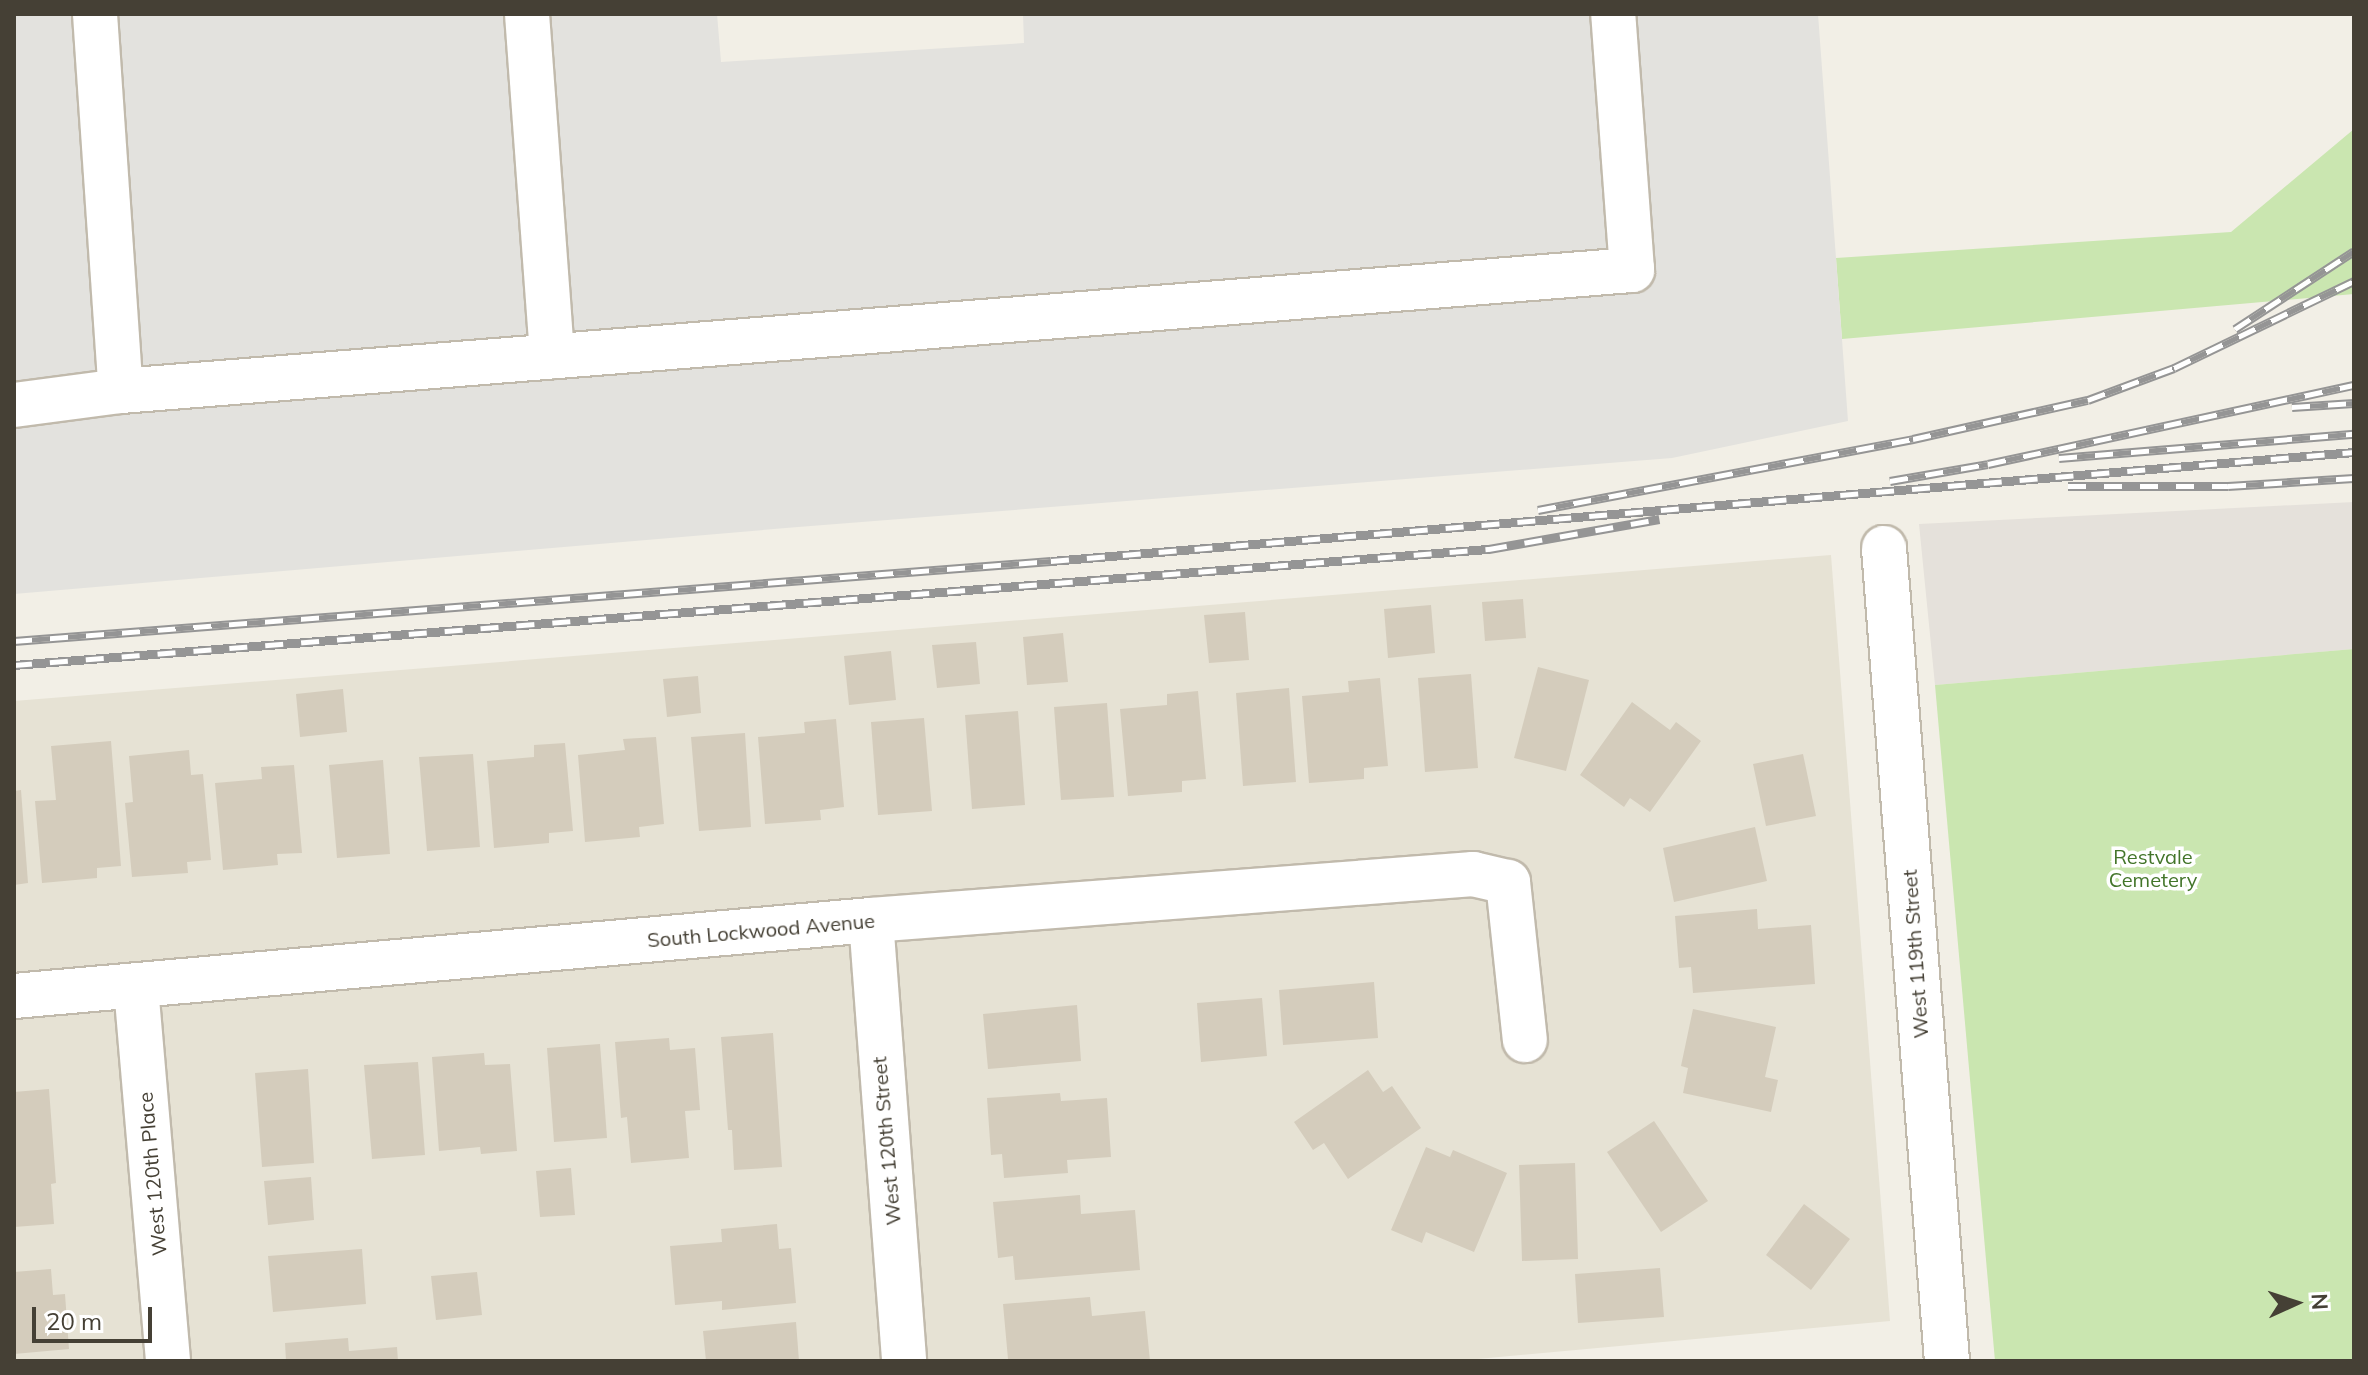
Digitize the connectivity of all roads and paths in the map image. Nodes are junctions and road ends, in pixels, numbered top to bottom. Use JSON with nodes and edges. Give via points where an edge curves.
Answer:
{"nodes":[{"id":1,"x":95,"y":14,"type":"edge"},
{"id":2,"x":527,"y":14,"type":"edge"},
{"id":3,"x":1613,"y":14,"type":"edge"},
{"id":4,"x":552,"y":356,"type":"junction"},
{"id":5,"x":121,"y":391,"type":"junction"},
{"id":6,"x":14,"y":405,"type":"edge"},
{"id":7,"x":1884,"y":548,"type":"dead end"},
{"id":8,"x":871,"y":920,"type":"junction"},
{"id":9,"x":136,"y":987,"type":"junction"},
{"id":10,"x":14,"y":996,"type":"edge"},
{"id":11,"x":1525,"y":1040,"type":"dead end"},
{"id":12,"x":168,"y":1361,"type":"edge"},
{"id":13,"x":904,"y":1361,"type":"edge"},
{"id":14,"x":1947,"y":1361,"type":"edge"}],
"edges":[{"from":1,"to":5,"type":"street"},
{"from":2,"to":4,"type":"street"},
{"from":3,"to":4,"type":"street","via":[[1632,270]]},
{"from":4,"to":5,"type":"street"},
{"from":5,"to":6,"type":"street"},
{"from":7,"to":14,"type":"street","name":"West 119th Street"},
{"from":8,"to":9,"type":"street","name":"South Lockwood Avenue"},
{"from":8,"to":11,"type":"street","name":"South Lockwood Avenue","via":[[1473,874],[1508,882]]},
{"from":8,"to":13,"type":"street","name":"West 120th Street"},
{"from":9,"to":10,"type":"street","name":"South Lockwood Avenue"},
{"from":9,"to":12,"type":"street","name":"West 120th Place"}]}
